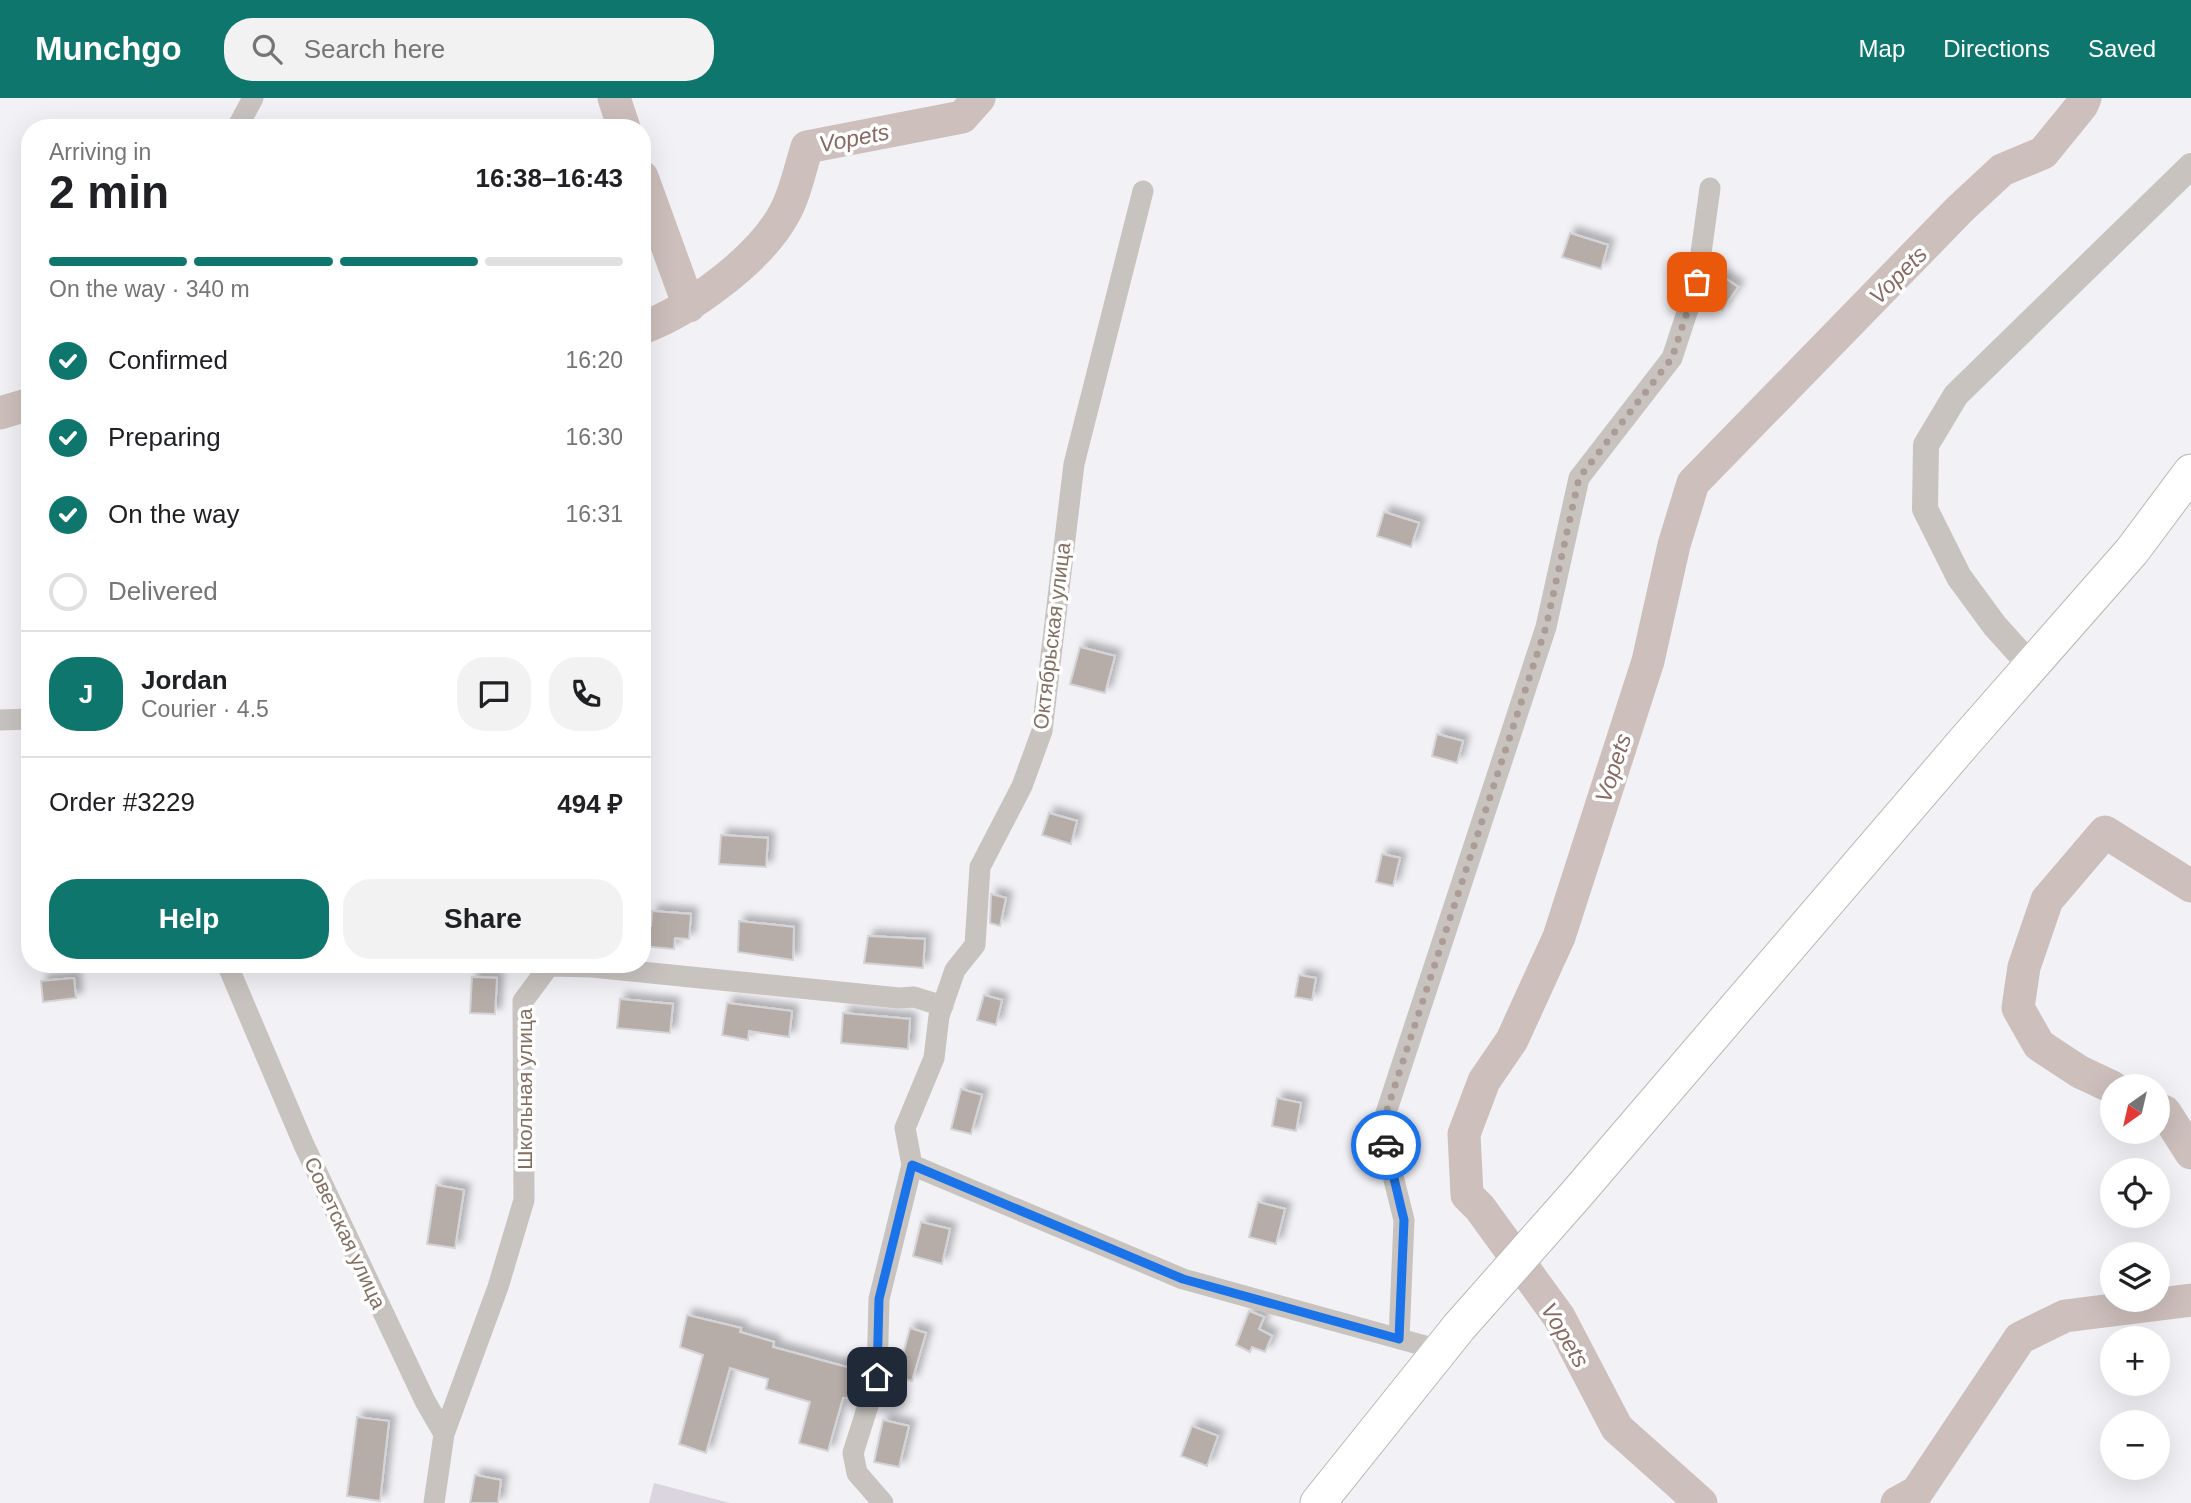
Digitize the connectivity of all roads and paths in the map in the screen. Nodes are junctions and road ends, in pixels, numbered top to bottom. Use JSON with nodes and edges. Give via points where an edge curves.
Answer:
{"nodes":[{"id":1,"x":253,"y":98,"type":"edge"},
{"id":2,"x":242,"y":119,"type":"edge"},
{"id":3,"x":2191,"y":166,"type":"edge"},
{"id":4,"x":1710,"y":188,"type":"dead end"},
{"id":5,"x":1143,"y":191,"type":"dead end"},
{"id":6,"x":2191,"y":472,"type":"edge"},
{"id":7,"x":2032,"y":667,"type":"junction"},
{"id":8,"x":21,"y":719,"type":"edge"},
{"id":9,"x":0,"y":720,"type":"edge"},
{"id":10,"x":231,"y":973,"type":"edge"},
{"id":11,"x":544,"y":973,"type":"edge"},
{"id":12,"x":651,"y":973,"type":"edge"},
{"id":13,"x":943,"y":1006,"type":"junction"},
{"id":14,"x":912,"y":1165,"type":"junction"},
{"id":15,"x":1399,"y":1339,"type":"junction"},
{"id":16,"x":1449,"y":1339,"type":"junction"},
{"id":17,"x":444,"y":1434,"type":"junction"},
{"id":18,"x":434,"y":1503,"type":"edge"},
{"id":19,"x":883,"y":1503,"type":"edge"},
{"id":20,"x":1318,"y":1503,"type":"edge"}],
"edges":[{"from":1,"to":2,"type":"street"},
{"from":3,"to":7,"type":"street","via":[[1956,395],[1926,445],[1925,509],[1959,577]]},
{"from":4,"to":15,"type":"street","via":[[1697,282],[1672,358],[1579,478],[1546,627],[1381,1128],[1404,1220]]},
{"from":5,"to":13,"type":"street","name":"Октябрьская улица","via":[[1074,464],[1042,731],[1022,786],[980,867],[975,945],[955,970]]},
{"from":6,"to":7,"type":"main road","via":[[2132,551]]},
{"from":7,"to":16,"type":"main road"},
{"from":8,"to":9,"type":"street"},
{"from":10,"to":17,"type":"street","name":"Советская улица","via":[[304,1145]]},
{"from":11,"to":17,"type":"street","name":"Школьная улица","via":[[523,1001],[524,1200],[498,1287]]},
{"from":12,"to":13,"type":"street","name":"Школьная улица","via":[[914,997]]},
{"from":13,"to":14,"type":"street","name":"Октябрьская улица","via":[[934,1058],[905,1128]]},
{"from":14,"to":15,"type":"street","via":[[1183,1279]]},
{"from":14,"to":19,"type":"street","name":"Октябрьская улица","via":[[879,1299],[877,1377],[853,1452],[857,1474]]},
{"from":15,"to":16,"type":"street"},
{"from":16,"to":20,"type":"main road"},
{"from":17,"to":18,"type":"street"}]}
